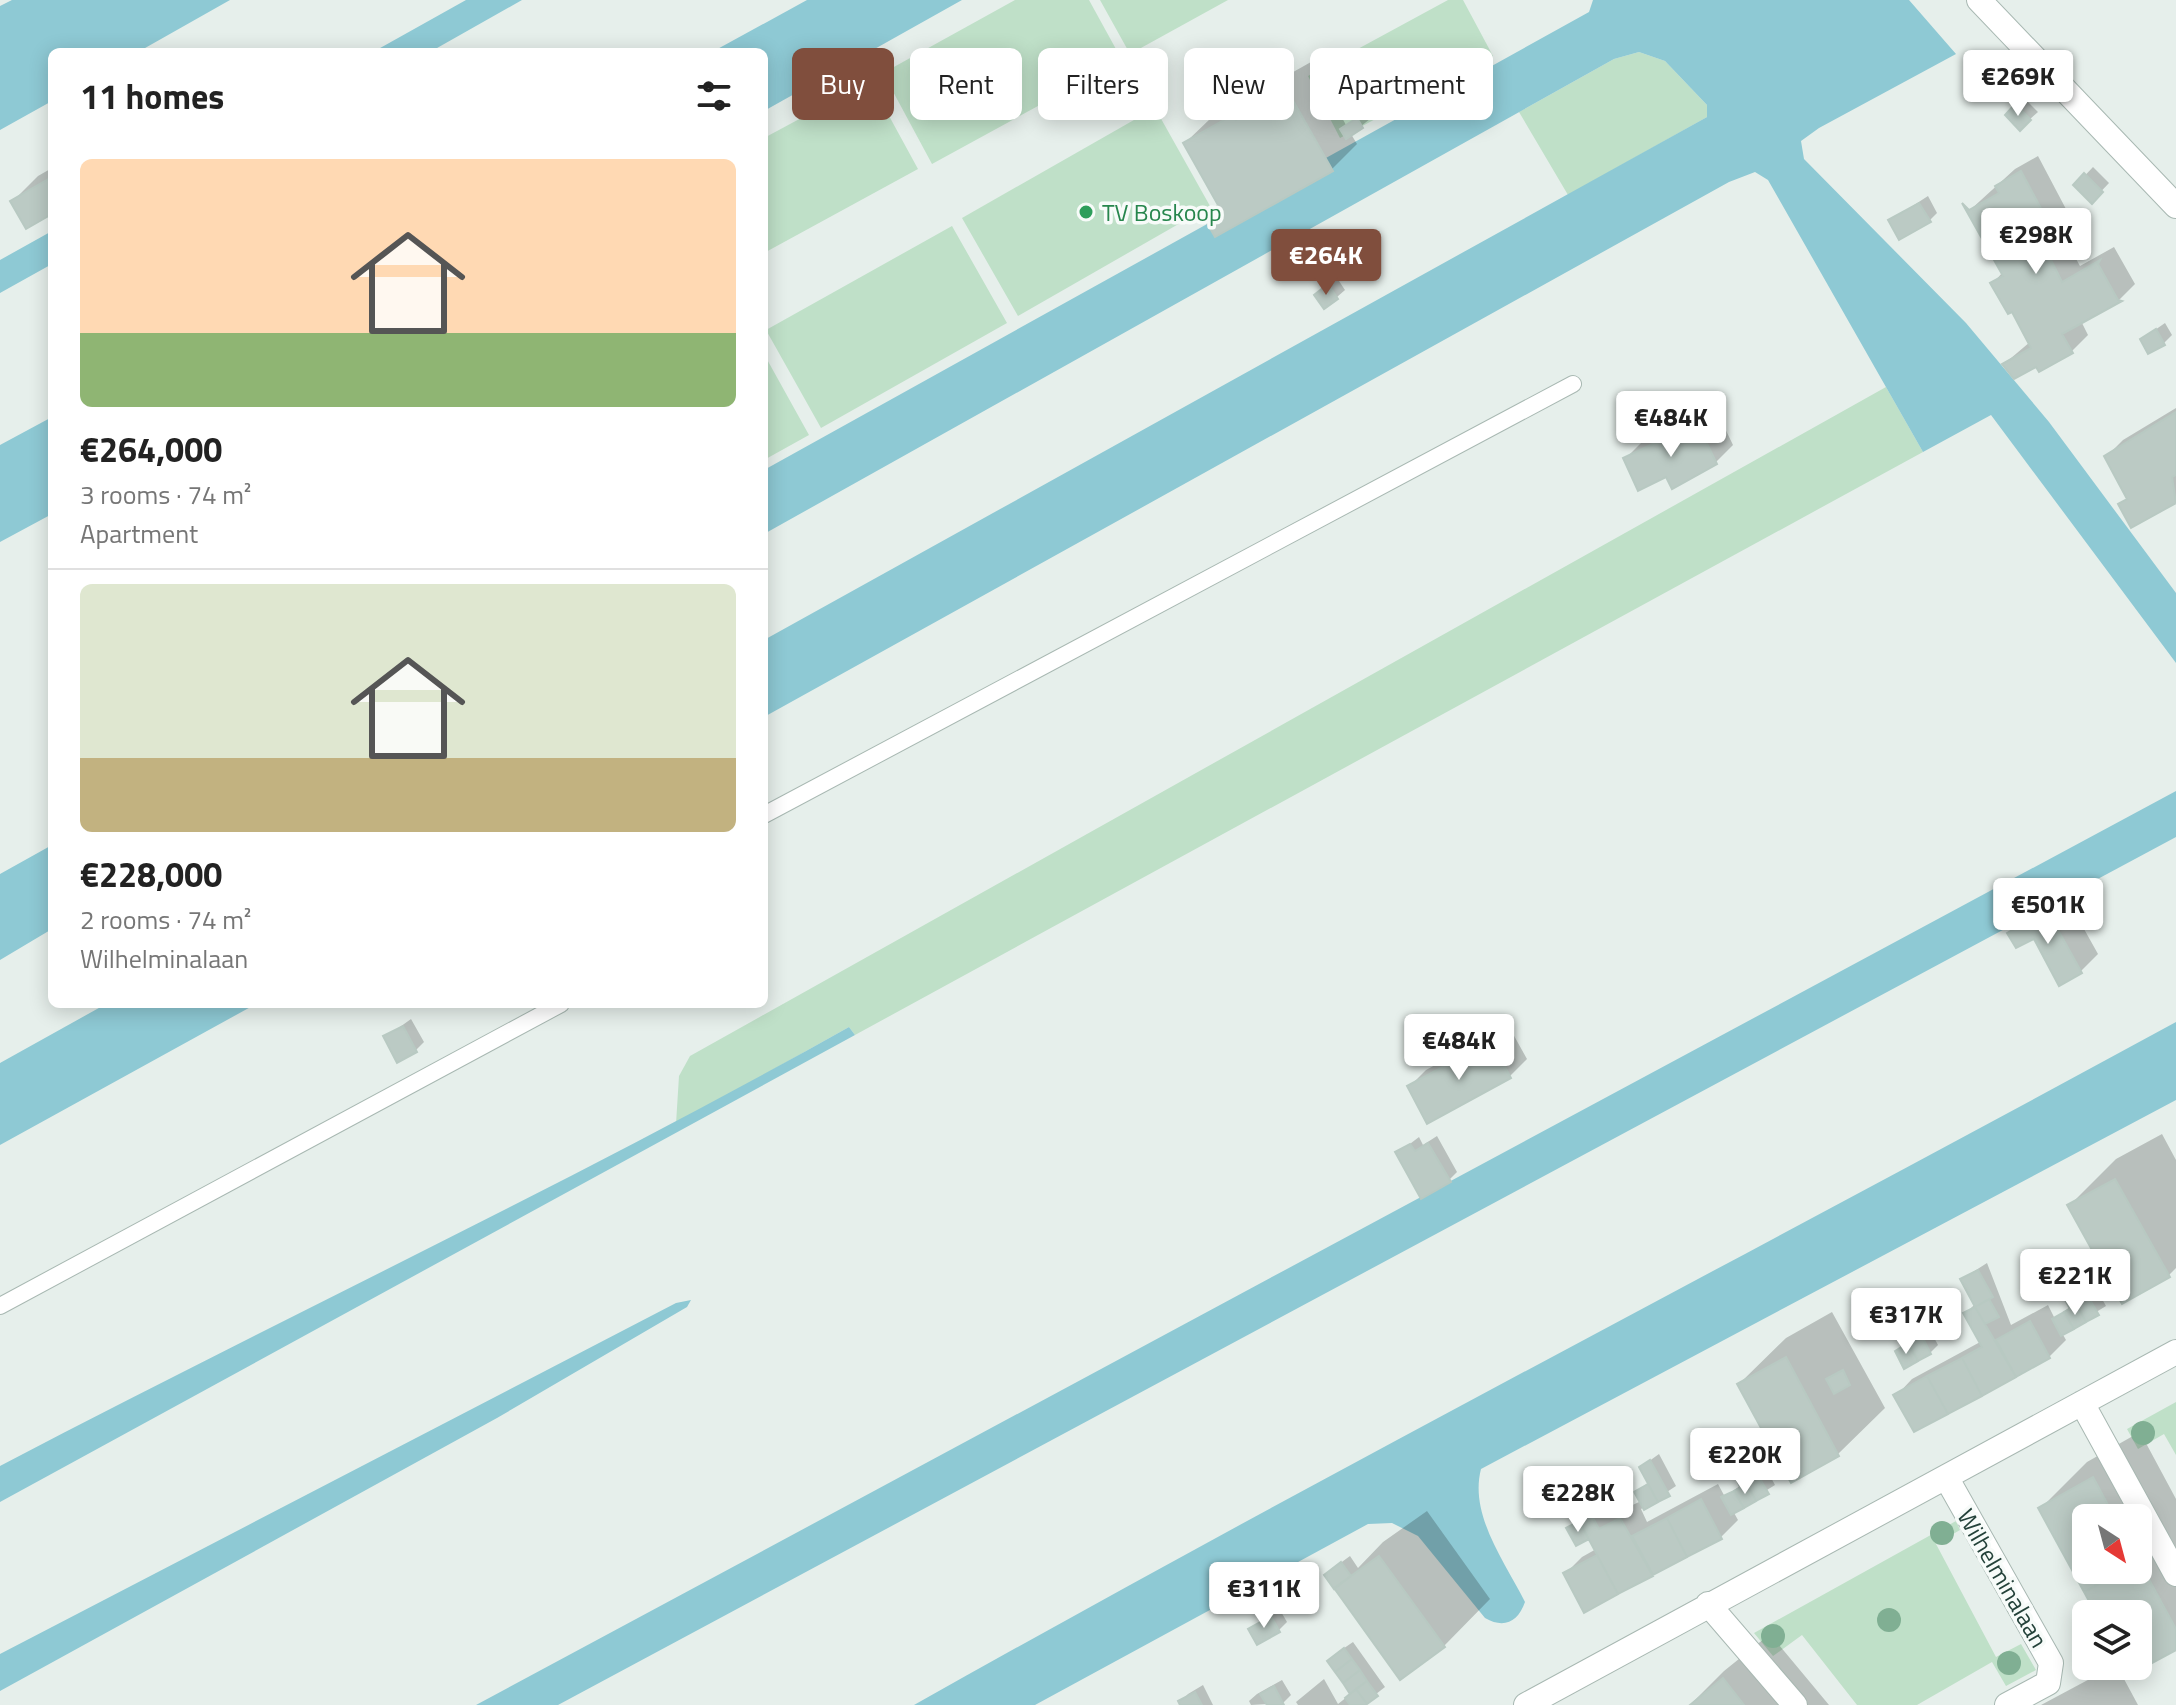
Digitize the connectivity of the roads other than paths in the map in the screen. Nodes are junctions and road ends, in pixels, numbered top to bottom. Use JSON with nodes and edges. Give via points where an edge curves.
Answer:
{"nodes":[{"id":1,"x":1979,"y":0,"type":"edge"},
{"id":2,"x":2176,"y":206,"type":"edge"},
{"id":3,"x":1573,"y":384,"type":"dead end"},
{"id":4,"x":768,"y":813,"type":"edge"},
{"id":5,"x":554,"y":1008,"type":"edge"},
{"id":6,"x":0,"y":1306,"type":"edge"},
{"id":7,"x":2176,"y":1352,"type":"edge"},
{"id":8,"x":2082,"y":1403,"type":"junction"},
{"id":9,"x":1946,"y":1477,"type":"junction"},
{"id":10,"x":2176,"y":1574,"type":"edge"},
{"id":11,"x":1708,"y":1604,"type":"junction"},
{"id":12,"x":1526,"y":1705,"type":"edge"},
{"id":13,"x":1795,"y":1705,"type":"edge"},
{"id":14,"x":2007,"y":1705,"type":"edge"}],
"edges":[{"from":1,"to":2,"type":"street"},
{"from":3,"to":4,"type":"lane"},
{"from":5,"to":6,"type":"lane"},
{"from":7,"to":8,"type":"street"},
{"from":8,"to":9,"type":"street"},
{"from":8,"to":10,"type":"street"},
{"from":9,"to":11,"type":"street"},
{"from":9,"to":14,"type":"street","name":"Wilhelminalaan","via":[[2051,1663],[2048,1683]]},
{"from":11,"to":12,"type":"street"},
{"from":11,"to":13,"type":"street"}]}
